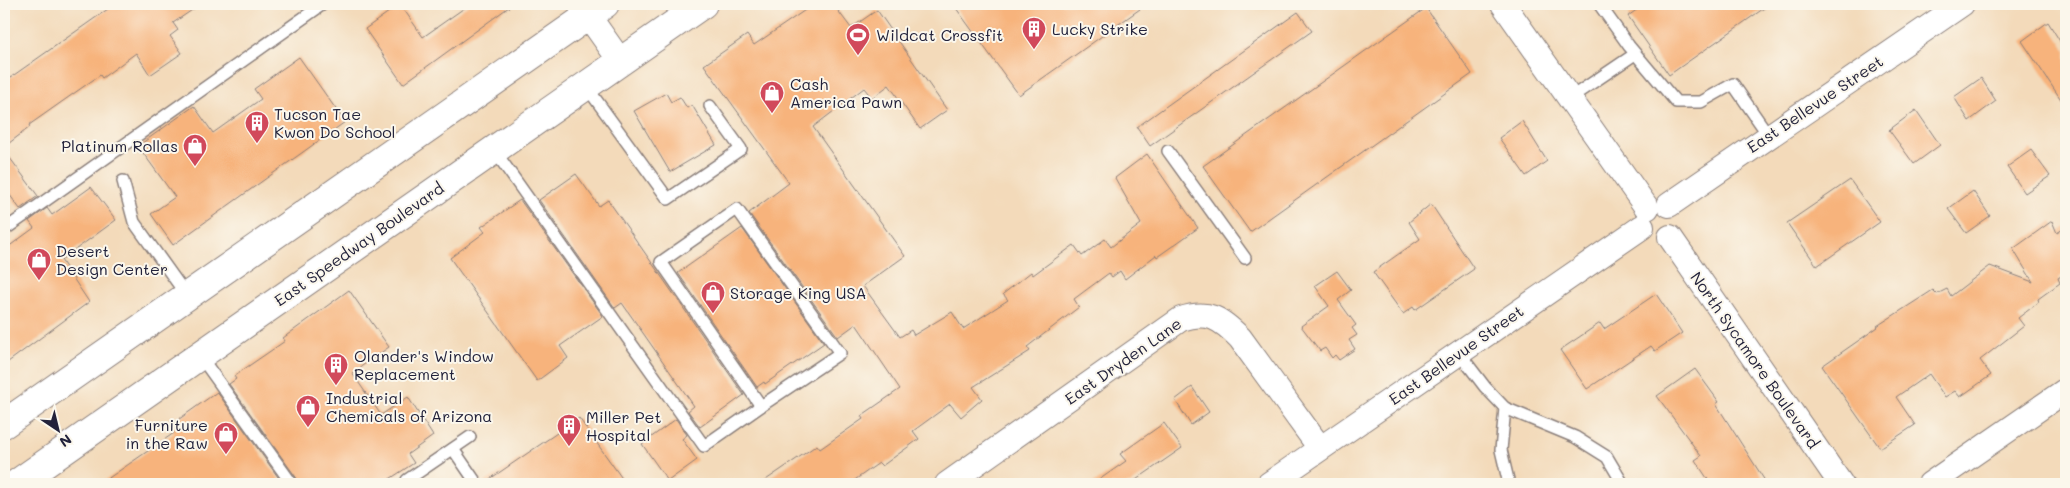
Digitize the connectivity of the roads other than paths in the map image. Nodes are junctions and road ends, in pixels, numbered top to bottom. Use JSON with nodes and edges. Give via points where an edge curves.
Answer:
{"nodes":[{"id":1,"x":323,"y":4,"type":"edge"},
{"id":2,"x":703,"y":4,"type":"edge"},
{"id":3,"x":1503,"y":4,"type":"edge"},
{"id":4,"x":1962,"y":4,"type":"edge"},
{"id":5,"x":1605,"y":6,"type":"edge"},
{"id":6,"x":591,"y":8,"type":"edge"},
{"id":7,"x":1635,"y":54,"type":"junction"},
{"id":8,"x":621,"y":62,"type":"junction"},
{"id":9,"x":586,"y":86,"type":"junction"},
{"id":10,"x":1570,"y":98,"type":"junction"},
{"id":11,"x":710,"y":106,"type":"dead end"},
{"id":12,"x":1769,"y":136,"type":"junction"},
{"id":13,"x":494,"y":150,"type":"junction"},
{"id":14,"x":1168,"y":151,"type":"dead end"},
{"id":15,"x":123,"y":181,"type":"dead end"},
{"id":16,"x":1653,"y":213,"type":"junction"},
{"id":17,"x":4,"y":230,"type":"edge"},
{"id":18,"x":1670,"y":237,"type":"junction"},
{"id":19,"x":1245,"y":258,"type":"dead end"},
{"id":20,"x":187,"y":296,"type":"junction"},
{"id":21,"x":1459,"y":353,"type":"junction"},
{"id":22,"x":200,"y":356,"type":"junction"},
{"id":23,"x":2066,"y":390,"type":"edge"},
{"id":24,"x":762,"y":406,"type":"junction"},
{"id":25,"x":1505,"y":408,"type":"junction"},
{"id":26,"x":4,"y":424,"type":"edge"},
{"id":27,"x":470,"y":437,"type":"dead end"},
{"id":28,"x":1320,"y":448,"type":"junction"},
{"id":29,"x":453,"y":449,"type":"junction"},
{"id":30,"x":4,"y":474,"type":"edge"},
{"id":31,"x":407,"y":480,"type":"dead end"},
{"id":32,"x":11,"y":484,"type":"edge"},
{"id":33,"x":16,"y":484,"type":"edge"},
{"id":34,"x":292,"y":484,"type":"edge"},
{"id":35,"x":477,"y":484,"type":"edge"},
{"id":36,"x":947,"y":484,"type":"edge"},
{"id":37,"x":1270,"y":484,"type":"edge"},
{"id":38,"x":1509,"y":484,"type":"edge"},
{"id":39,"x":1623,"y":484,"type":"edge"},
{"id":40,"x":1841,"y":484,"type":"edge"},
{"id":41,"x":1930,"y":484,"type":"edge"}],
"edges":[{"from":1,"to":17,"type":"lane"},
{"from":2,"to":8,"type":"main road","name":"East Speedway Boulevard"},
{"from":3,"to":10,"type":"street"},
{"from":4,"to":12,"type":"street","name":"East Bellevue Street"},
{"from":5,"to":7,"type":"lane"},
{"from":6,"to":8,"type":"street"},
{"from":6,"to":20,"type":"main road"},
{"from":7,"to":10,"type":"lane"},
{"from":7,"to":12,"type":"lane","via":[[1676,102],[1701,102],[1733,84]]},
{"from":8,"to":9,"type":"main road","name":"East Speedway Boulevard"},
{"from":9,"to":11,"type":"lane","via":[[668,199],[741,149]]},
{"from":9,"to":13,"type":"main road","name":"East Speedway Boulevard"},
{"from":10,"to":16,"type":"street"},
{"from":12,"to":16,"type":"street","name":"East Bellevue Street"},
{"from":13,"to":22,"type":"main road","name":"East Speedway Boulevard"},
{"from":13,"to":24,"type":"lane","via":[[704,446]]},
{"from":14,"to":19,"type":"lane"},
{"from":15,"to":20,"type":"lane","via":[[134,222]]},
{"from":16,"to":18,"type":"street","via":[[1645,232],[1654,238]]},
{"from":16,"to":18,"type":"street","via":[[1678,214],[1678,227]]},
{"from":16,"to":21,"type":"street","name":"East Bellevue Street"},
{"from":18,"to":40,"type":"street","name":"North Sycamore Boulevard"},
{"from":20,"to":26,"type":"main road"},
{"from":21,"to":25,"type":"lane"},
{"from":21,"to":28,"type":"street","name":"East Bellevue Street"},
{"from":22,"to":33,"type":"main road","name":"East Speedway Boulevard"},
{"from":22,"to":34,"type":"lane"},
{"from":23,"to":41,"type":"street"},
{"from":24,"to":24,"type":"lane","via":[[662,262],[736,209],[840,352]]},
{"from":25,"to":38,"type":"lane","via":[[1501,450]]},
{"from":25,"to":39,"type":"lane","via":[[1575,437],[1599,452],[1607,458]]},
{"from":27,"to":29,"type":"lane"},
{"from":28,"to":36,"type":"street","name":"East Dryden Lane","via":[[1240,338],[1227,325],[1202,314],[1181,319]]},
{"from":28,"to":37,"type":"street","name":"East Bellevue Street"},
{"from":29,"to":31,"type":"lane"},
{"from":29,"to":35,"type":"lane"},
{"from":30,"to":32,"type":"street"}]}
